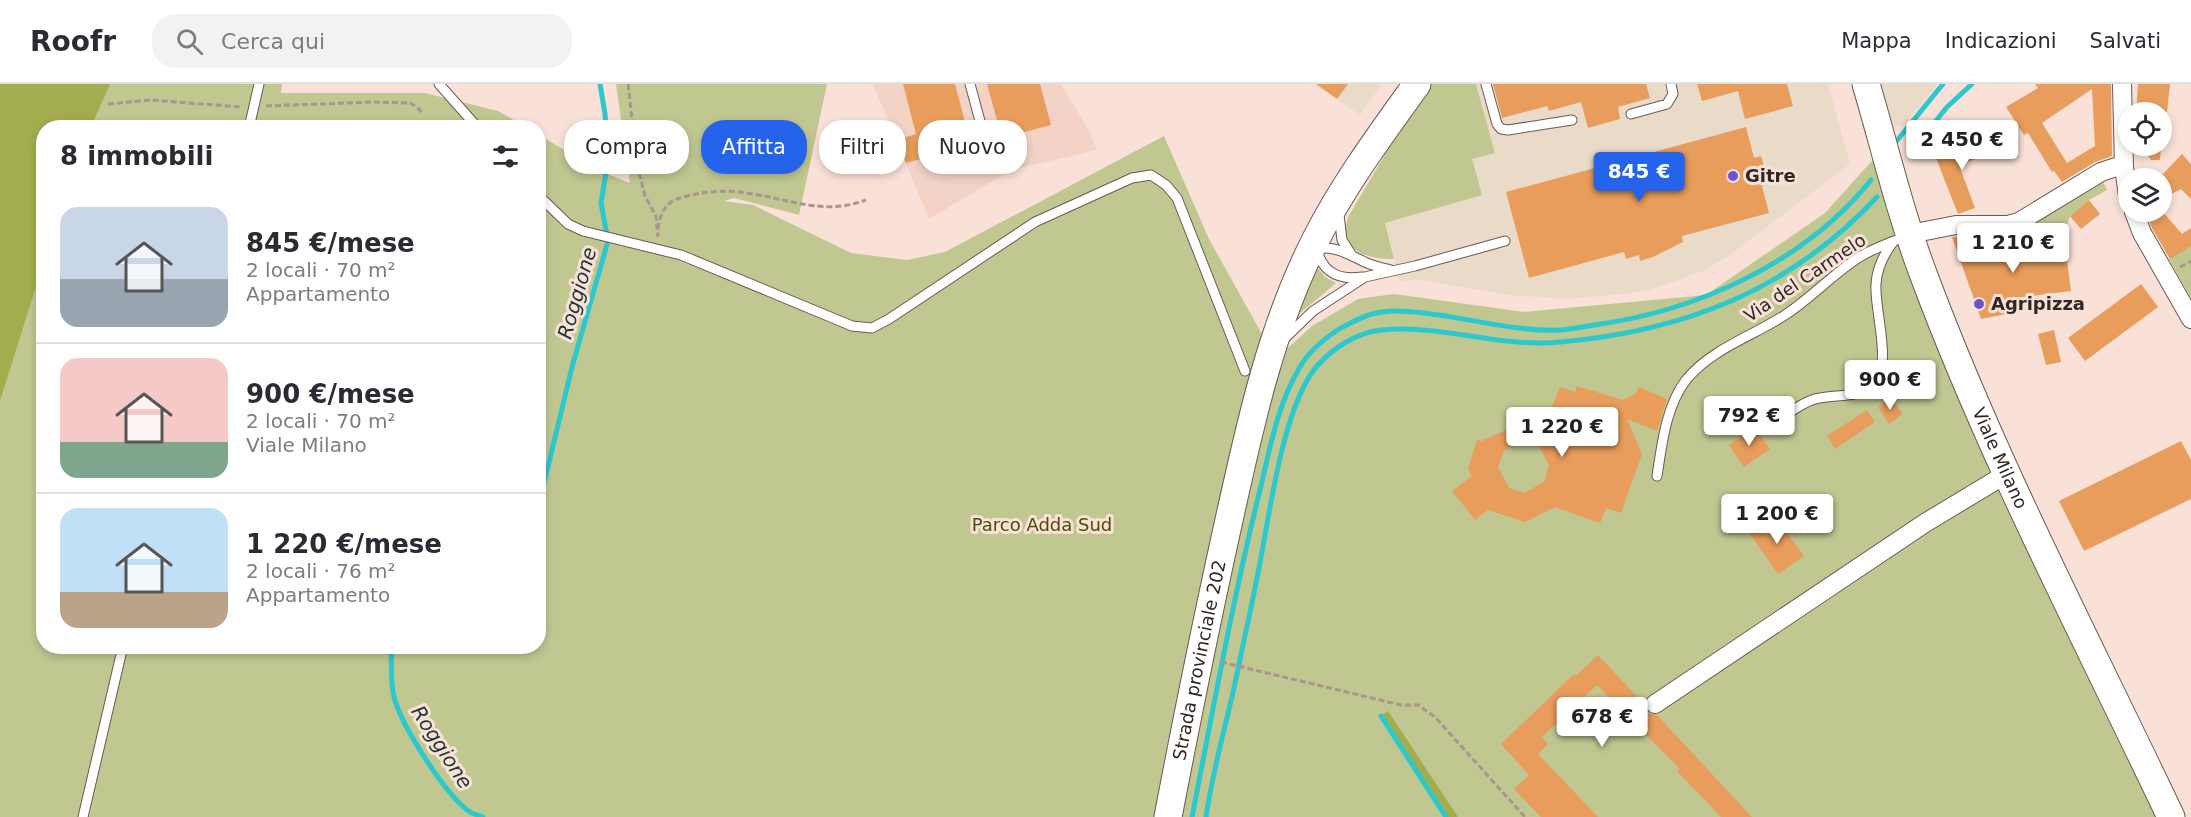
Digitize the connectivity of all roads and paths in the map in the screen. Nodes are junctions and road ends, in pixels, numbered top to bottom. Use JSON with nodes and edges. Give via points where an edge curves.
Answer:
{"nodes":[{"id":1,"x":259,"y":84,"type":"edge"},
{"id":2,"x":439,"y":84,"type":"edge"},
{"id":3,"x":628,"y":84,"type":"edge"},
{"id":4,"x":970,"y":84,"type":"edge"},
{"id":5,"x":1417,"y":84,"type":"edge"},
{"id":6,"x":1486,"y":84,"type":"edge"},
{"id":7,"x":1671,"y":84,"type":"edge"},
{"id":8,"x":1866,"y":84,"type":"edge"},
{"id":9,"x":2122,"y":84,"type":"edge"},
{"id":10,"x":1631,"y":114,"type":"dead end"},
{"id":11,"x":251,"y":120,"type":"edge"},
{"id":12,"x":471,"y":120,"type":"edge"},
{"id":13,"x":980,"y":120,"type":"edge"},
{"id":14,"x":1572,"y":120,"type":"dead end"},
{"id":15,"x":2124,"y":167,"type":"joint"},
{"id":16,"x":1343,"y":191,"type":"junction"},
{"id":17,"x":866,"y":200,"type":"dead end"},
{"id":18,"x":546,"y":203,"type":"edge"},
{"id":19,"x":2138,"y":222,"type":"edge"},
{"id":20,"x":658,"y":229,"type":"junction"},
{"id":21,"x":1902,"y":238,"type":"junction"},
{"id":22,"x":1505,"y":241,"type":"dead end"},
{"id":23,"x":1314,"y":247,"type":"junction"},
{"id":24,"x":658,"y":248,"type":"junction"},
{"id":25,"x":1351,"y":254,"type":"junction"},
{"id":26,"x":1393,"y":270,"type":"junction"},
{"id":27,"x":1365,"y":277,"type":"junction"},
{"id":28,"x":2189,"y":316,"type":"edge"},
{"id":29,"x":1270,"y":357,"type":"junction"},
{"id":30,"x":1245,"y":371,"type":"dead end"},
{"id":31,"x":1777,"y":421,"type":"dead end"},
{"id":32,"x":2007,"y":473,"type":"junction"},
{"id":33,"x":1657,"y":476,"type":"dead end"},
{"id":34,"x":121,"y":654,"type":"edge"},
{"id":35,"x":1219,"y":662,"type":"dead end"},
{"id":36,"x":1655,"y":704,"type":"dead end"},
{"id":37,"x":83,"y":817,"type":"edge"},
{"id":38,"x":1168,"y":817,"type":"edge"},
{"id":39,"x":1525,"y":817,"type":"edge"},
{"id":40,"x":2171,"y":817,"type":"edge"}],
"edges":[{"from":1,"to":11,"type":"lane"},
{"from":2,"to":12,"type":"lane"},
{"from":3,"to":20,"type":"path","via":[[637,164]]},
{"from":4,"to":13,"type":"lane"},
{"from":5,"to":16,"type":"street","name":"Strada provinciale 202"},
{"from":6,"to":14,"type":"lane","via":[[1501,129]]},
{"from":7,"to":10,"type":"lane","via":[[1673,94],[1667,104]]},
{"from":8,"to":21,"type":"street","name":"Viale Milano"},
{"from":9,"to":15,"type":"street"},
{"from":15,"to":21,"type":"street","via":[[2101,172],[2019,222],[1956,225]]},
{"from":16,"to":23,"type":"street","name":"Strada provinciale 202"},
{"from":16,"to":25,"type":"lane","via":[[1340,231]]},
{"from":17,"to":20,"type":"path","via":[[830,208],[721,191],[682,197],[668,204]]},
{"from":18,"to":24,"type":"lane","via":[[568,224],[583,231]]},
{"from":19,"to":28,"type":"street"},
{"from":20,"to":24,"type":"path"},
{"from":21,"to":31,"type":"lane","via":[[1882,259],[1876,284],[1881,348],[1878,377],[1859,393],[1810,400]]},
{"from":21,"to":32,"type":"street","name":"Viale Milano"},
{"from":21,"to":33,"type":"lane","name":"Via del Carmelo","via":[[1857,259],[1787,314],[1697,369],[1678,392],[1664,433]]},
{"from":22,"to":26,"type":"lane"},
{"from":23,"to":25,"type":"lane"},
{"from":23,"to":27,"type":"lane","via":[[1332,274]]},
{"from":23,"to":29,"type":"street","name":"Strada provinciale 202","via":[[1287,304]]},
{"from":24,"to":30,"type":"lane","via":[[852,326],[873,328],[1035,222],[1132,178],[1151,176],[1177,198]]},
{"from":25,"to":26,"type":"lane"},
{"from":26,"to":27,"type":"lane"},
{"from":27,"to":29,"type":"lane","via":[[1304,319]]},
{"from":29,"to":38,"type":"street","name":"Strada provinciale 202","via":[[1233,502]]},
{"from":32,"to":36,"type":"street","via":[[1925,523]]},
{"from":32,"to":40,"type":"street","name":"Viale Milano"},
{"from":34,"to":37,"type":"lane"},
{"from":35,"to":39,"type":"path","via":[[1401,705],[1418,705],[1435,717]]}]}
